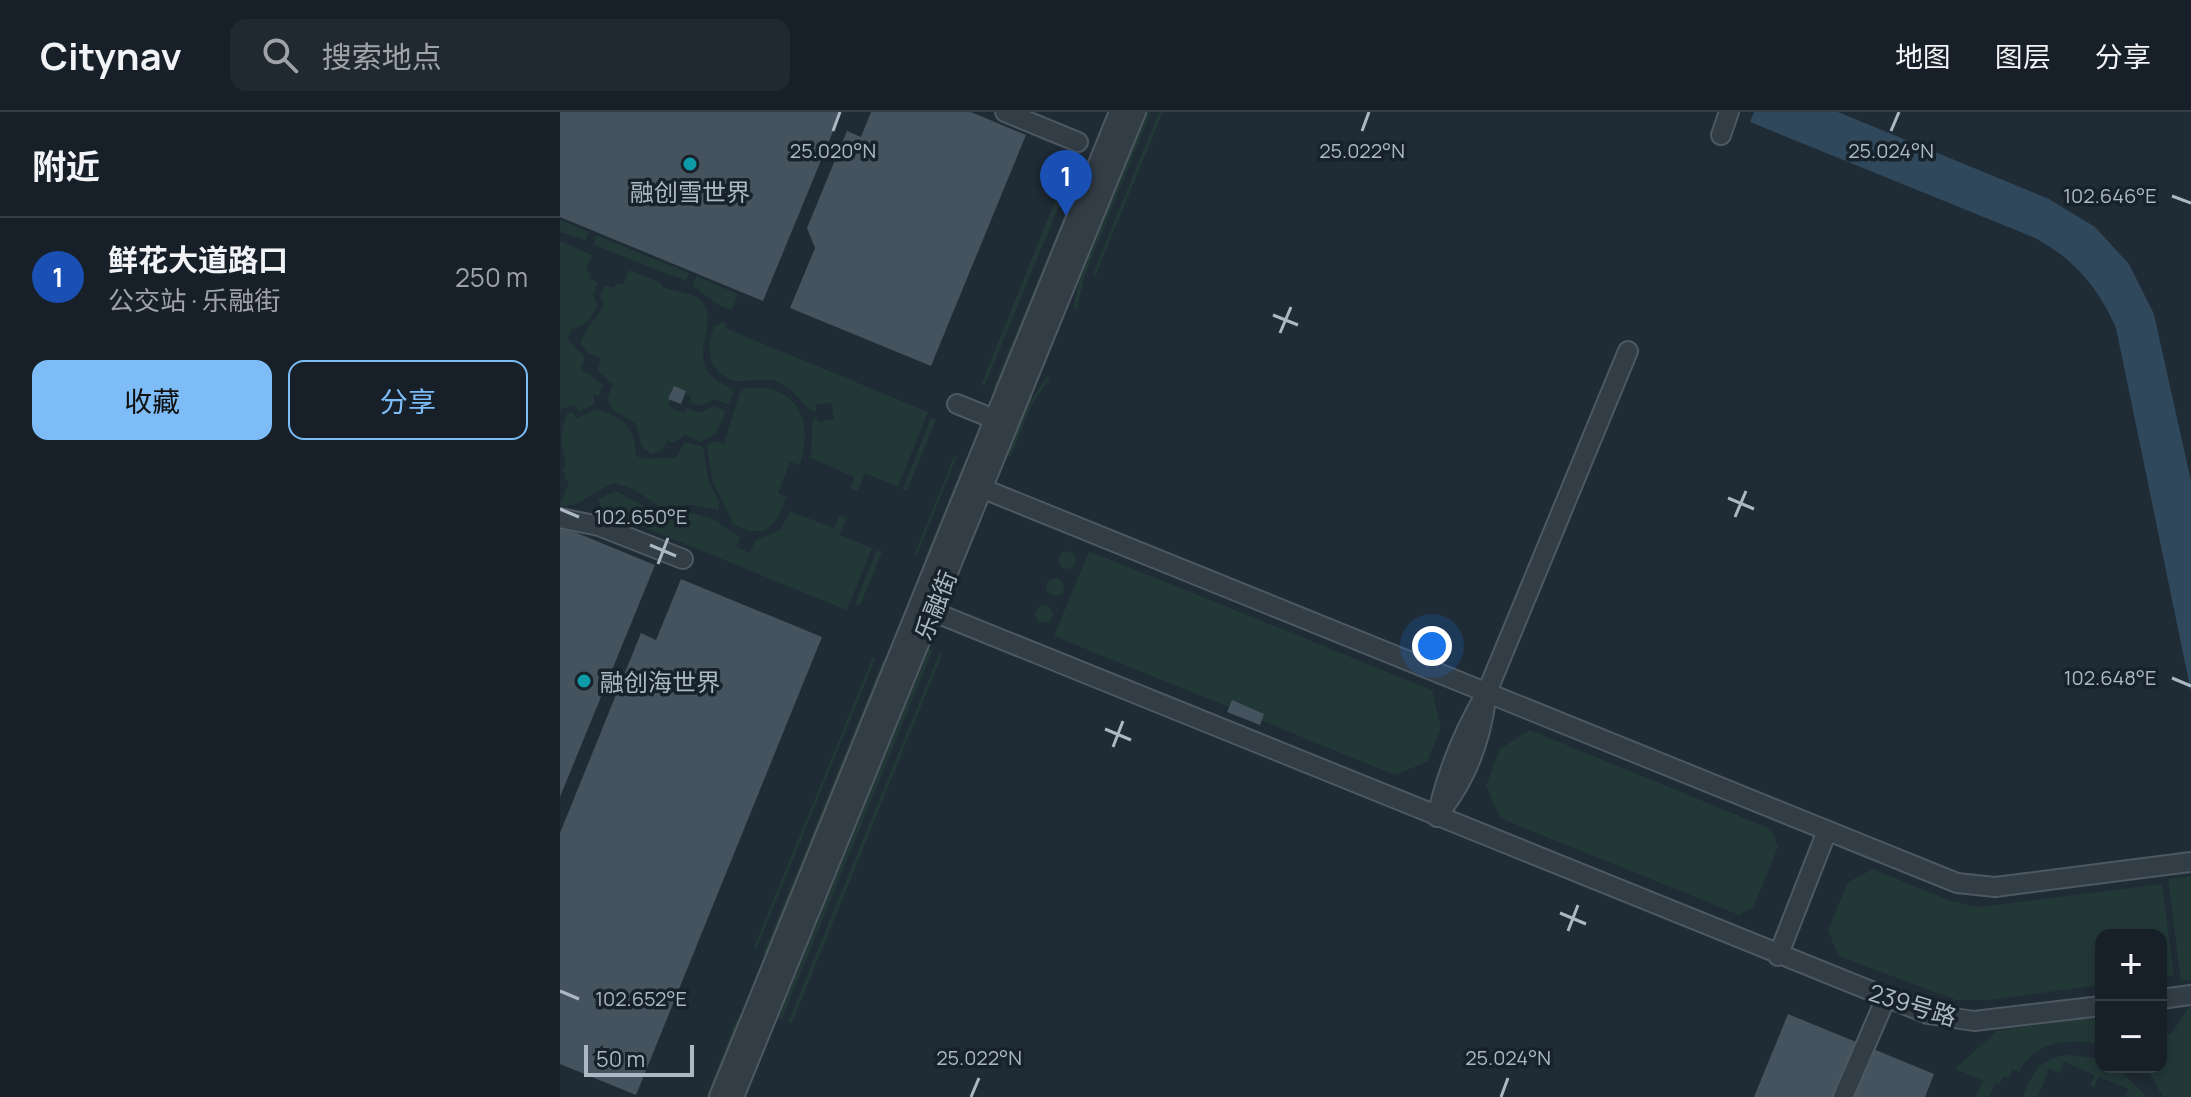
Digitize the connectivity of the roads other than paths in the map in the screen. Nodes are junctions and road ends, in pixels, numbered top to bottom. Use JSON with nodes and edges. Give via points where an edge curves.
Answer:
{"nodes":[{"id":1,"x":1005,"y":112,"type":"edge"},
{"id":2,"x":1119,"y":112,"type":"edge"},
{"id":3,"x":1136,"y":112,"type":"edge"},
{"id":4,"x":1729,"y":112,"type":"edge"},
{"id":5,"x":1721,"y":135,"type":"dead end"},
{"id":6,"x":1078,"y":142,"type":"dead end"},
{"id":7,"x":1628,"y":351,"type":"dead end"},
{"id":8,"x":957,"y":404,"type":"dead end"},
{"id":9,"x":994,"y":419,"type":"junction"},
{"id":10,"x":976,"y":485,"type":"junction"},
{"id":11,"x":560,"y":518,"type":"edge"},
{"id":12,"x":683,"y":559,"type":"dead end"},
{"id":13,"x":926,"y":608,"type":"junction"},
{"id":14,"x":1487,"y":692,"type":"junction"},
{"id":15,"x":1437,"y":817,"type":"junction"},
{"id":16,"x":1827,"y":831,"type":"junction"},
{"id":17,"x":2191,"y":862,"type":"edge"},
{"id":18,"x":1778,"y":956,"type":"junction"},
{"id":19,"x":2191,"y":995,"type":"edge"},
{"id":20,"x":1886,"y":998,"type":"junction"},
{"id":21,"x":2167,"y":998,"type":"edge"},
{"id":22,"x":2095,"y":1007,"type":"edge"},
{"id":23,"x":719,"y":1097,"type":"edge"},
{"id":24,"x":734,"y":1097,"type":"edge"},
{"id":25,"x":1843,"y":1097,"type":"edge"}],
"edges":[{"from":1,"to":6,"type":"street"},
{"from":2,"to":9,"type":"street","name":"乐融街"},
{"from":3,"to":10,"type":"street","name":"乐融街"},
{"from":4,"to":5,"type":"street"},
{"from":7,"to":14,"type":"street"},
{"from":8,"to":9,"type":"street"},
{"from":9,"to":10,"type":"street","name":"乐融街"},
{"from":10,"to":13,"type":"street","name":"乐融街"},
{"from":10,"to":14,"type":"street"},
{"from":11,"to":12,"type":"street","via":[[599,526]]},
{"from":13,"to":15,"type":"street","name":"239号路"},
{"from":13,"to":23,"type":"street","name":"乐融街"},
{"from":13,"to":24,"type":"street","name":"乐融街"},
{"from":14,"to":15,"type":"street","via":[[1481,733],[1461,785]]},
{"from":14,"to":16,"type":"street"},
{"from":15,"to":18,"type":"street","name":"239号路"},
{"from":16,"to":17,"type":"street","via":[[1970,886]]},
{"from":16,"to":18,"type":"street"},
{"from":18,"to":20,"type":"street","name":"239号路"},
{"from":19,"to":21,"type":"street"},
{"from":20,"to":22,"type":"street","name":"239号路","via":[[1958,1021]]},
{"from":20,"to":25,"type":"street"}]}
